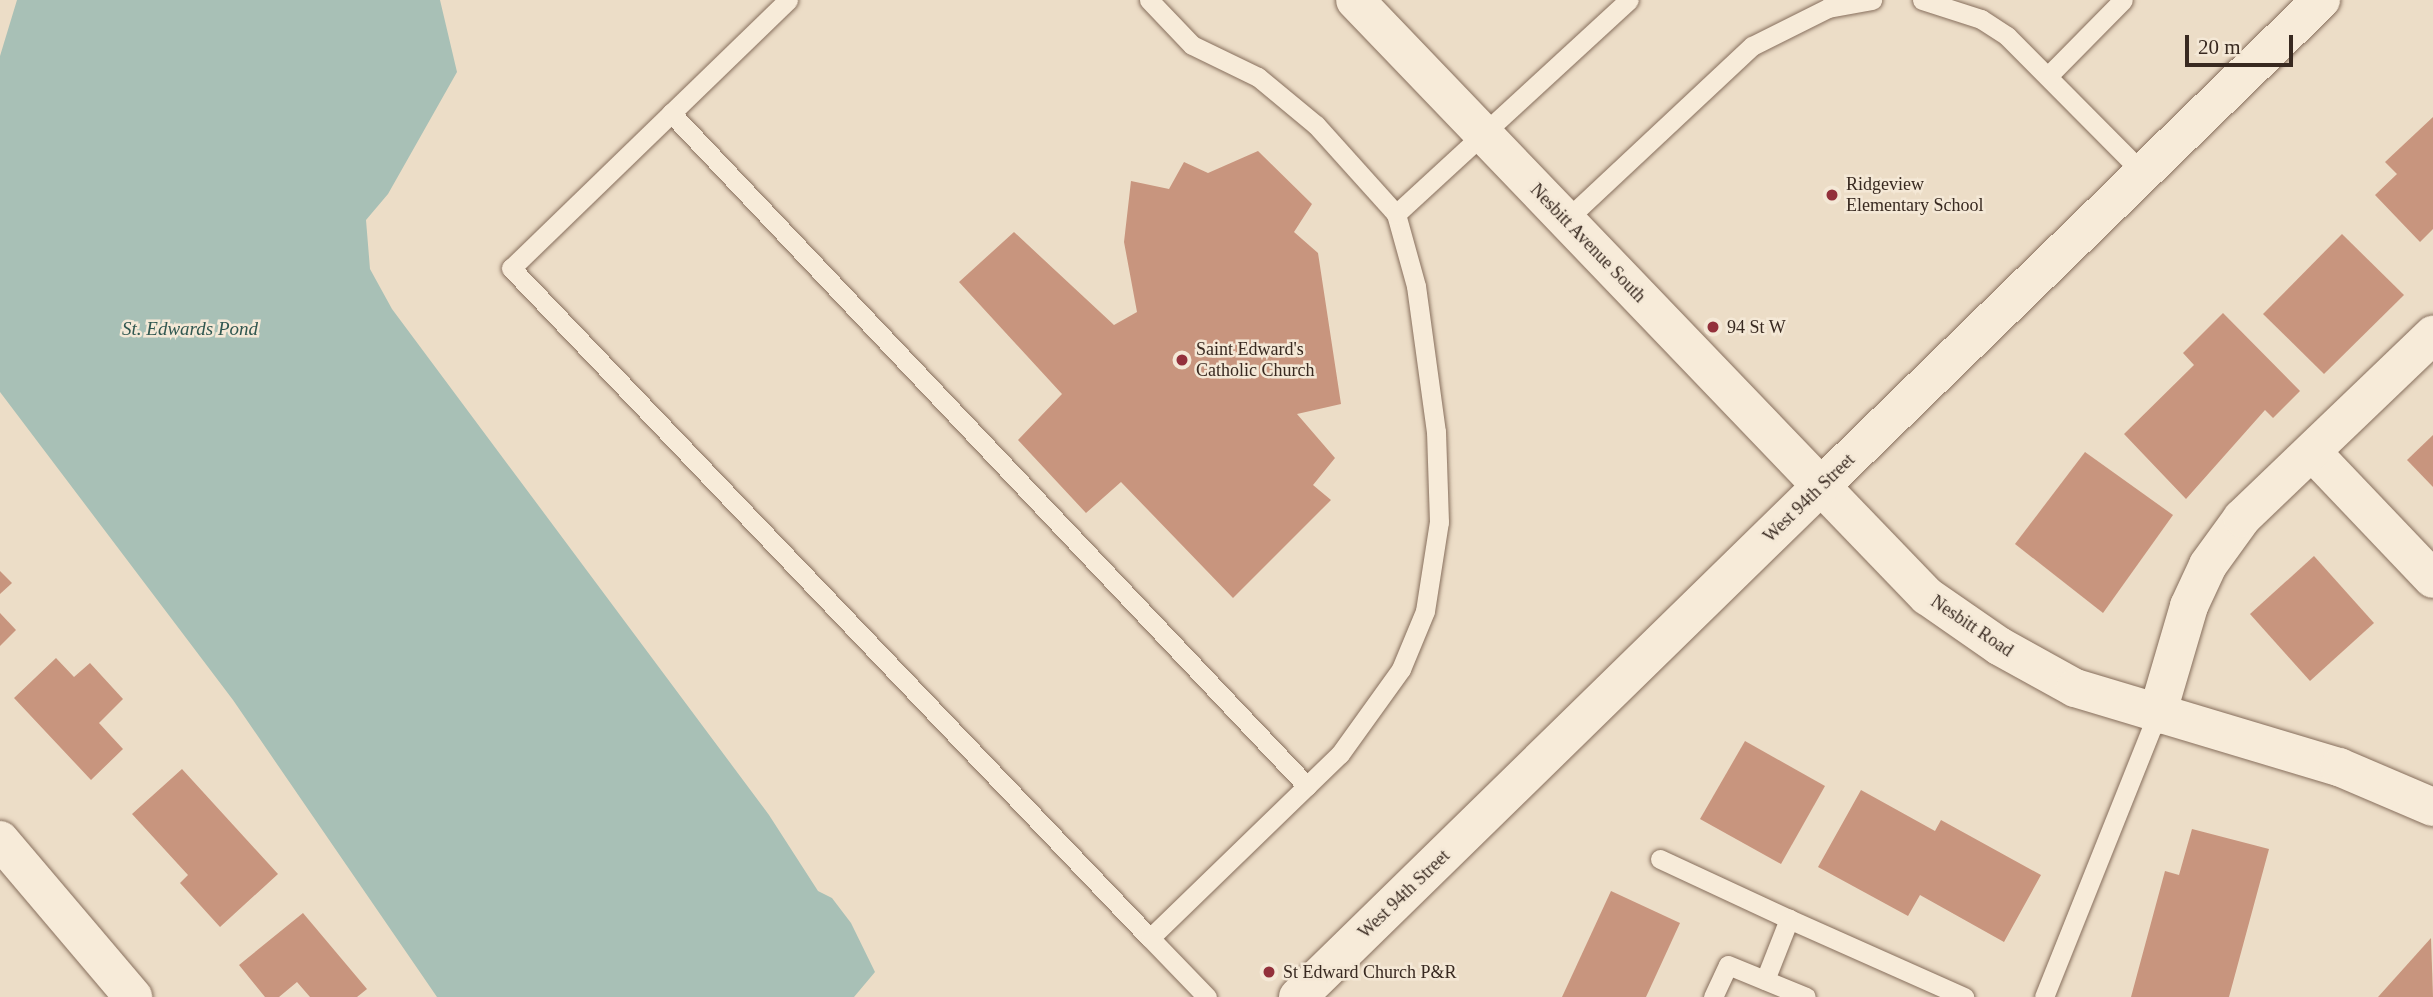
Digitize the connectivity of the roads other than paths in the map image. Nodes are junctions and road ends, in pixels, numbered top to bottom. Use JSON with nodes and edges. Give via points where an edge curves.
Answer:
{"nodes":[{"id":1,"x":788,"y":0,"type":"edge"},
{"id":2,"x":1149,"y":0,"type":"edge"},
{"id":3,"x":1354,"y":0,"type":"edge"},
{"id":4,"x":1629,"y":0,"type":"edge"},
{"id":5,"x":1872,"y":0,"type":"edge"},
{"id":6,"x":1922,"y":0,"type":"edge"},
{"id":7,"x":2123,"y":0,"type":"edge"},
{"id":8,"x":2321,"y":0,"type":"edge"},
{"id":9,"x":2049,"y":75,"type":"junction"},
{"id":10,"x":671,"y":113,"type":"junction"},
{"id":11,"x":1486,"y":137,"type":"junction"},
{"id":12,"x":2143,"y":173,"type":"junction"},
{"id":13,"x":1396,"y":214,"type":"junction"},
{"id":14,"x":1566,"y":220,"type":"junction"},
{"id":15,"x":2433,"y":335,"type":"edge"},
{"id":16,"x":2312,"y":452,"type":"junction"},
{"id":17,"x":1821,"y":486,"type":"junction"},
{"id":18,"x":2433,"y":579,"type":"edge"},
{"id":19,"x":2157,"y":715,"type":"junction"},
{"id":20,"x":1307,"y":786,"type":"junction"},
{"id":21,"x":2433,"y":807,"type":"edge"},
{"id":22,"x":0,"y":840,"type":"edge"},
{"id":23,"x":1660,"y":859,"type":"dead end"},
{"id":24,"x":1789,"y":919,"type":"junction"},
{"id":25,"x":1150,"y":938,"type":"junction"},
{"id":26,"x":1765,"y":980,"type":"junction"},
{"id":27,"x":133,"y":997,"type":"edge"},
{"id":28,"x":1207,"y":997,"type":"edge"},
{"id":29,"x":1298,"y":997,"type":"edge"},
{"id":30,"x":1713,"y":997,"type":"edge"},
{"id":31,"x":1806,"y":997,"type":"edge"},
{"id":32,"x":1964,"y":997,"type":"edge"},
{"id":33,"x":2044,"y":997,"type":"edge"}],
"edges":[{"from":1,"to":10,"type":"lane"},
{"from":2,"to":13,"type":"lane","via":[[1192,45],[1258,77],[1315,125]]},
{"from":3,"to":11,"type":"street","name":"Nesbitt Avenue South"},
{"from":4,"to":11,"type":"lane"},
{"from":5,"to":14,"type":"lane","via":[[1828,8],[1752,46]]},
{"from":6,"to":9,"type":"lane","via":[[1981,19]]},
{"from":7,"to":9,"type":"lane"},
{"from":8,"to":12,"type":"street","name":"West 94th Street"},
{"from":9,"to":12,"type":"lane"},
{"from":10,"to":20,"type":"lane"},
{"from":10,"to":25,"type":"lane","via":[[511,268]]},
{"from":11,"to":13,"type":"lane"},
{"from":11,"to":14,"type":"street","name":"Nesbitt Avenue South"},
{"from":12,"to":17,"type":"street","name":"West 94th Street"},
{"from":13,"to":20,"type":"lane","via":[[1416,286],[1436,432],[1439,522],[1425,611],[1401,669],[1340,754]]},
{"from":14,"to":17,"type":"street","name":"Nesbitt Avenue South"},
{"from":15,"to":16,"type":"street"},
{"from":16,"to":18,"type":"street"},
{"from":16,"to":19,"type":"street","via":[[2242,518],[2208,565]]},
{"from":17,"to":19,"type":"street","name":"Nesbitt Road","via":[[1927,596],[1999,646],[2075,688]]},
{"from":17,"to":29,"type":"street","name":"West 94th Street"},
{"from":19,"to":21,"type":"street","name":"Nesbitt Road","via":[[2339,767]]},
{"from":19,"to":33,"type":"lane"},
{"from":20,"to":25,"type":"lane"},
{"from":22,"to":27,"type":"street"},
{"from":23,"to":24,"type":"lane"},
{"from":24,"to":26,"type":"lane"},
{"from":24,"to":32,"type":"lane"},
{"from":25,"to":28,"type":"lane"},
{"from":26,"to":30,"type":"lane","via":[[1728,965]]},
{"from":26,"to":31,"type":"lane"}]}
